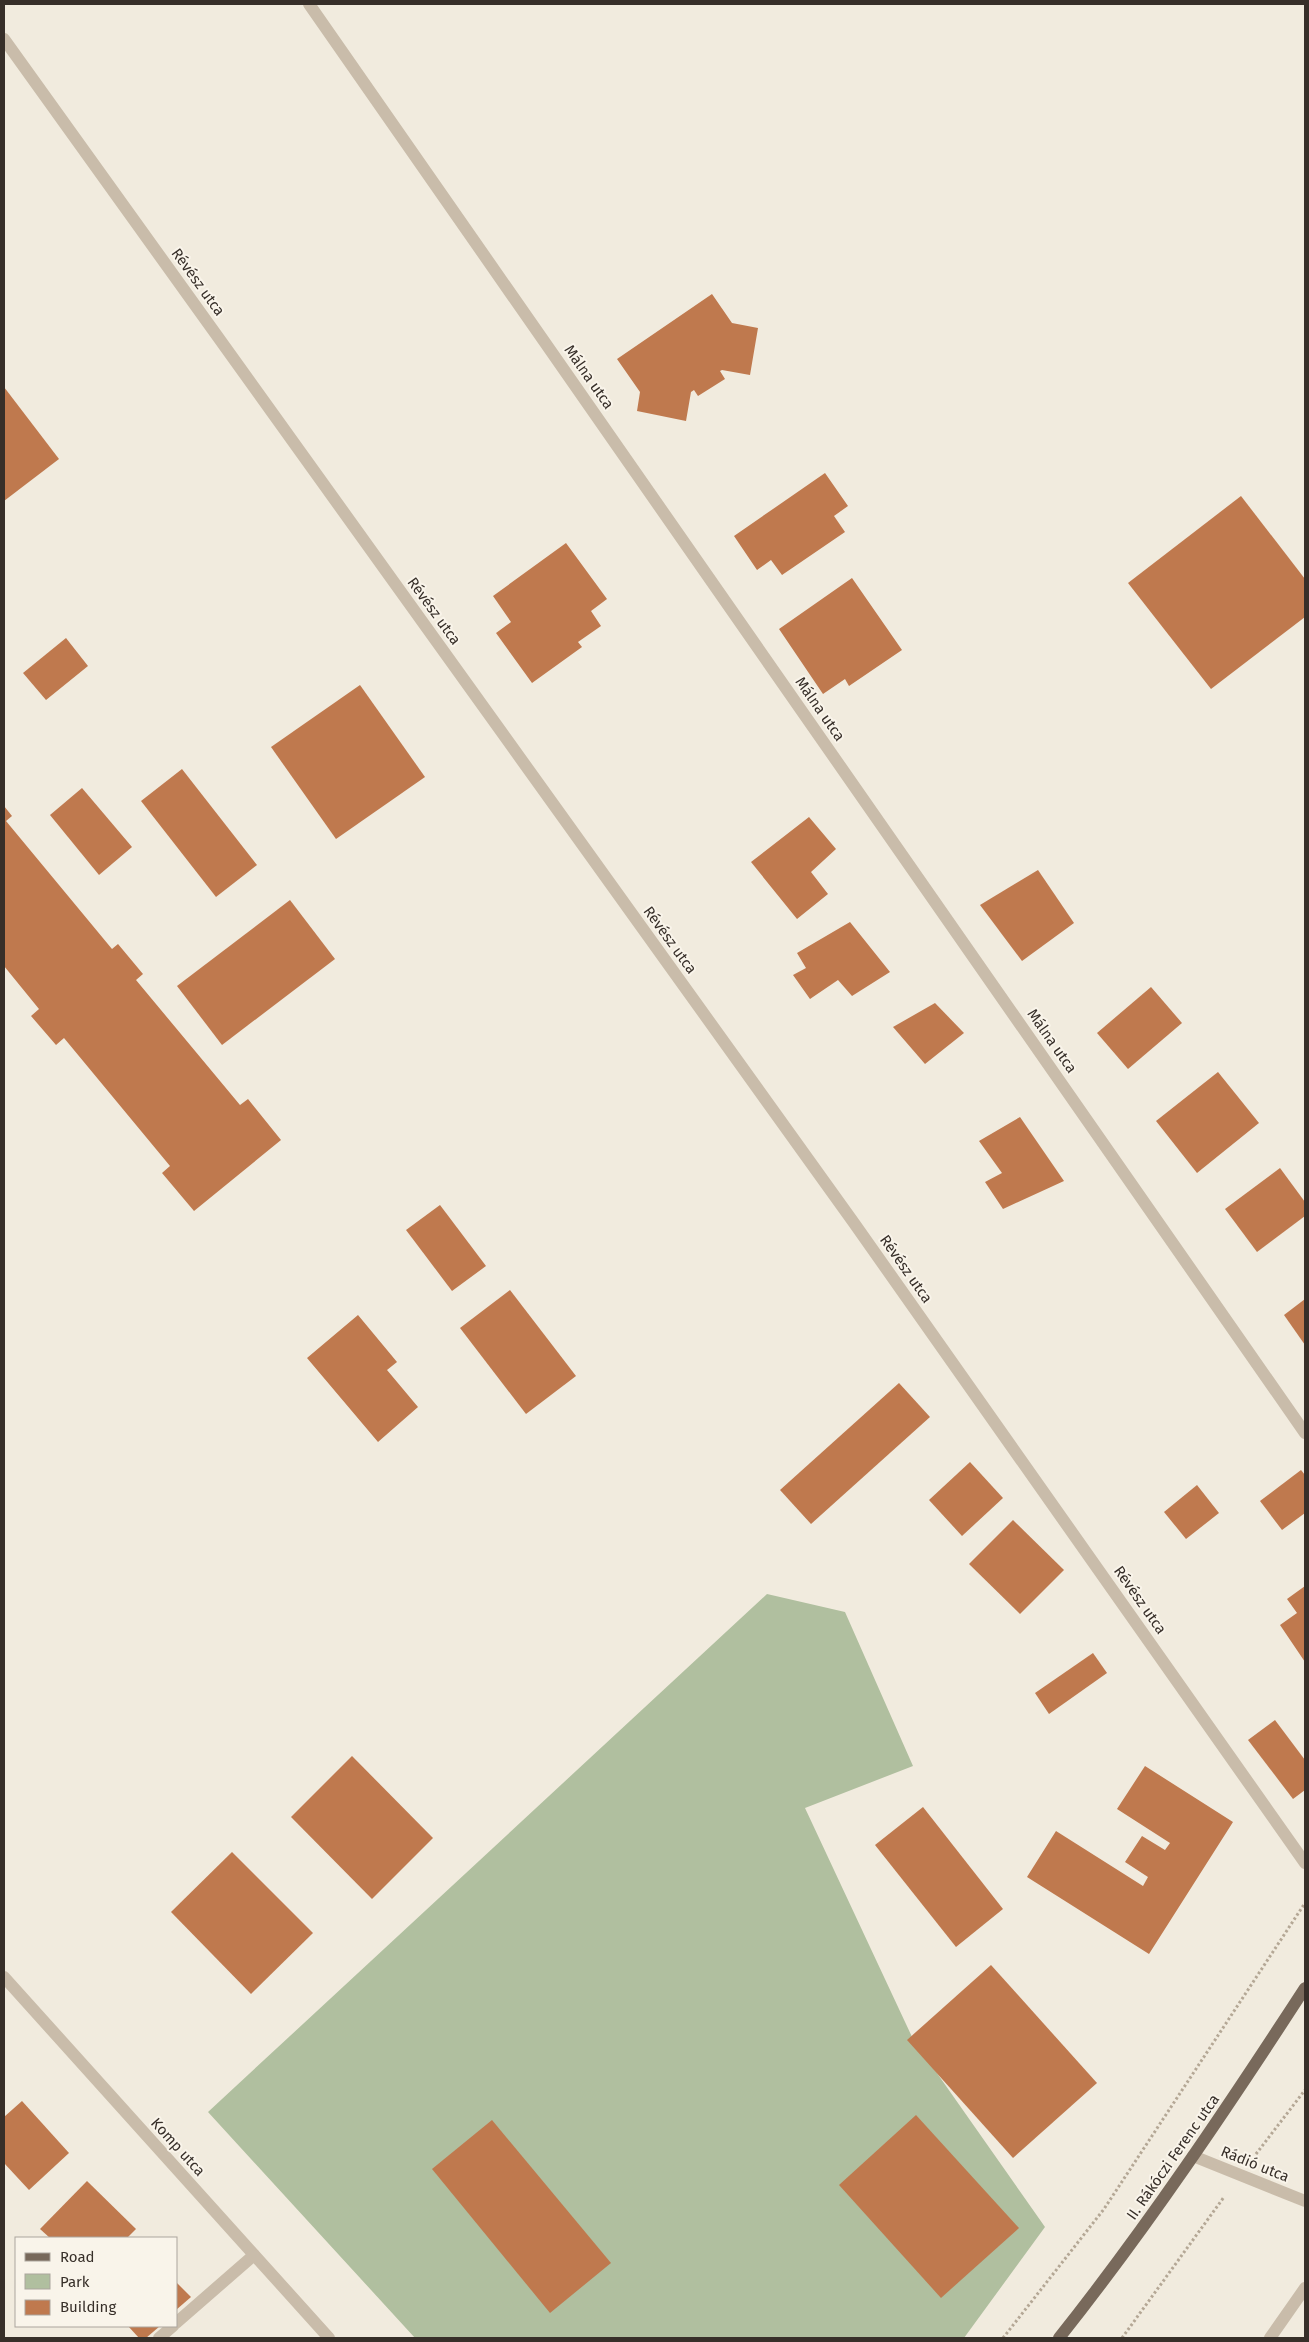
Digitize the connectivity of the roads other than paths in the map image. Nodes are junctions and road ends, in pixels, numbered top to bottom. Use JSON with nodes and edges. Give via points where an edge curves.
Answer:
{"nodes":[{"id":1,"x":309,"y":4,"type":"edge"},
{"id":2,"x":4,"y":39,"type":"edge"},
{"id":3,"x":1305,"y":1433,"type":"edge"},
{"id":4,"x":1305,"y":1863,"type":"edge"},
{"id":5,"x":4,"y":1977,"type":"edge"},
{"id":6,"x":1305,"y":1988,"type":"edge"},
{"id":7,"x":1193,"y":2156,"type":"junction"},
{"id":8,"x":1305,"y":2201,"type":"edge"},
{"id":9,"x":254,"y":2255,"type":"junction"},
{"id":10,"x":1305,"y":2288,"type":"edge"},
{"id":11,"x":178,"y":2321,"type":"edge"},
{"id":12,"x":172,"y":2327,"type":"edge"},
{"id":13,"x":159,"y":2338,"type":"edge"},
{"id":14,"x":329,"y":2338,"type":"edge"},
{"id":15,"x":1059,"y":2338,"type":"edge"},
{"id":16,"x":1270,"y":2338,"type":"edge"}],
"edges":[{"from":1,"to":3,"type":"street","name":"Málna utca"},
{"from":2,"to":4,"type":"street","name":"Révész utca","via":[[854,1223]]},
{"from":5,"to":9,"type":"street","name":"Komp utca"},
{"from":6,"to":7,"type":"main road","name":"II. Rákóczi Ferenc utca"},
{"from":7,"to":8,"type":"street","name":"Rádió utca"},
{"from":7,"to":15,"type":"main road","name":"II. Rákóczi Ferenc utca","via":[[1106,2279]]},
{"from":9,"to":11,"type":"street"},
{"from":9,"to":14,"type":"street","name":"Komp utca"},
{"from":10,"to":16,"type":"street"},
{"from":12,"to":13,"type":"street"}]}
